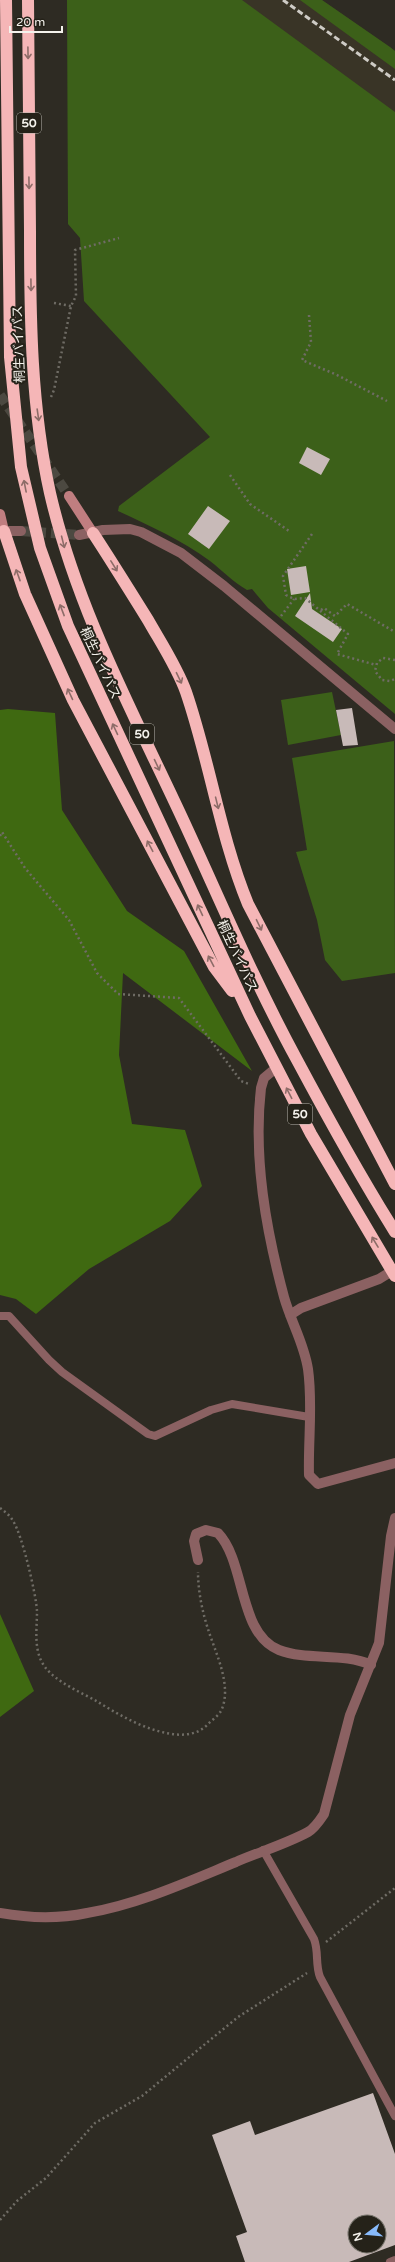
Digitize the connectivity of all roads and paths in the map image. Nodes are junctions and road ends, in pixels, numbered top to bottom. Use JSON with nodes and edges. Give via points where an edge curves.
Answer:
{"nodes":[{"id":1,"x":6,"y":0,"type":"edge"},
{"id":2,"x":28,"y":0,"type":"edge"},
{"id":3,"x":119,"y":238,"type":"dead end"},
{"id":4,"x":54,"y":303,"type":"dead end"},
{"id":5,"x":71,"y":306,"type":"junction"},
{"id":6,"x":310,"y":315,"type":"dead end"},
{"id":7,"x":54,"y":390,"type":"dead end"},
{"id":8,"x":387,"y":401,"type":"dead end"},
{"id":9,"x":230,"y":475,"type":"dead end"},
{"id":10,"x":69,"y":496,"type":"tunnel mouth"},
{"id":11,"x":0,"y":514,"type":"edge"},
{"id":12,"x":2,"y":531,"type":"edge"},
{"id":13,"x":21,"y":531,"type":"tunnel mouth"},
{"id":14,"x":289,"y":531,"type":"dead end"},
{"id":15,"x":93,"y":533,"type":"junction"},
{"id":16,"x":312,"y":534,"type":"dead end"},
{"id":17,"x":78,"y":535,"type":"tunnel mouth"},
{"id":18,"x":294,"y":599,"type":"junction"},
{"id":19,"x":321,"y":610,"type":"junction"},
{"id":20,"x":278,"y":620,"type":"dead end"},
{"id":21,"x":395,"y":632,"type":"edge"},
{"id":22,"x":395,"y":659,"type":"edge"},
{"id":23,"x":376,"y":665,"type":"junction"},
{"id":24,"x":395,"y":679,"type":"edge"},
{"id":25,"x":395,"y":729,"type":"edge"},
{"id":26,"x":0,"y":836,"type":"edge"},
{"id":27,"x":250,"y":1016,"type":"junction"},
{"id":28,"x":276,"y":1068,"type":"junction"},
{"id":29,"x":260,"y":1088,"type":"junction"},
{"id":30,"x":395,"y":1184,"type":"edge"},
{"id":31,"x":395,"y":1232,"type":"edge"},
{"id":32,"x":394,"y":1274,"type":"edge"},
{"id":33,"x":290,"y":1315,"type":"junction"},
{"id":34,"x":0,"y":1316,"type":"edge"},
{"id":35,"x":309,"y":1418,"type":"junction"},
{"id":36,"x":395,"y":1464,"type":"edge"},
{"id":37,"x":0,"y":1508,"type":"edge"},
{"id":38,"x":395,"y":1518,"type":"edge"},
{"id":39,"x":198,"y":1560,"type":"joint"},
{"id":40,"x":372,"y":1665,"type":"junction"},
{"id":41,"x":263,"y":1850,"type":"junction"},
{"id":42,"x":395,"y":1888,"type":"edge"},
{"id":43,"x":0,"y":1913,"type":"edge"},
{"id":44,"x":317,"y":1946,"type":"junction"},
{"id":45,"x":317,"y":1969,"type":"junction"},
{"id":46,"x":395,"y":2116,"type":"edge"},
{"id":47,"x":0,"y":2220,"type":"edge"},
{"id":48,"x":395,"y":2260,"type":"edge"},
{"id":49,"x":390,"y":2262,"type":"edge"}],
"edges":[{"from":27,"to":1,"type":"highway","name":"桐生バイパス","number":"50","one_way":true,"via":[[68,626],[50,581],[26,494],[16,428],[10,357]]},
{"from":2,"to":31,"type":"highway","name":"桐生バイパス","number":"50","one_way":true,"via":[[31,291],[35,397],[50,491],[66,556],[80,597],[106,656],[260,986],[296,1059]]},
{"from":3,"to":5,"type":"path","via":[[75,250],[76,296]]},
{"from":4,"to":5,"type":"path"},
{"from":5,"to":7,"type":"path"},
{"from":6,"to":8,"type":"path","via":[[311,342],[302,360]]},
{"from":9,"to":14,"type":"path","via":[[250,504]]},
{"from":10,"to":15,"type":"main road"},
{"from":11,"to":12,"type":"main road"},
{"from":12,"to":13,"type":"street"},
{"from":27,"to":12,"type":"highway","one_way":true,"via":[[214,967],[73,700],[24,594]]},
{"from":15,"to":17,"type":"street"},
{"from":15,"to":25,"type":"street","via":[[130,529],[141,532],[180,553],[224,586]]},
{"from":15,"to":30,"type":"highway","one_way":true,"via":[[167,653],[185,691],[205,756],[227,845],[246,898]]},
{"from":16,"to":18,"type":"path","via":[[283,576],[286,595]]},
{"from":18,"to":19,"type":"path","via":[[305,598]]},
{"from":18,"to":20,"type":"path"},
{"from":19,"to":21,"type":"path","via":[[324,608],[335,616],[347,604]]},
{"from":19,"to":23,"type":"path","via":[[348,634],[337,654]]},
{"from":22,"to":23,"type":"path","via":[[383,658]]},
{"from":23,"to":24,"type":"path","via":[[378,678],[386,682]]},
{"from":26,"to":29,"type":"path","via":[[2,832],[25,868],[69,920],[96,973],[118,994],[178,998],[241,1081]]},
{"from":27,"to":28,"type":"highway","name":"桐生バイパス","number":"50"},
{"from":28,"to":29,"type":"street","via":[[264,1078]]},
{"from":32,"to":28,"type":"highway","name":"桐生バイパス","number":"50","one_way":true,"via":[[338,1182]]},
{"from":29,"to":33,"type":"street","via":[[259,1159],[262,1197]]},
{"from":32,"to":33,"type":"street","via":[[301,1308]]},
{"from":33,"to":35,"type":"street","via":[[300,1337],[308,1369]]},
{"from":34,"to":35,"type":"lane","via":[[9,1316],[62,1372],[148,1434],[155,1436],[211,1410],[232,1404]]},
{"from":35,"to":36,"type":"street","via":[[309,1475],[318,1484]]},
{"from":37,"to":39,"type":"path","via":[[14,1521],[24,1545],[37,1609],[37,1646],[45,1667],[54,1676],[100,1704],[156,1732],[184,1736],[194,1733],[205,1728],[213,1720],[222,1704],[222,1676],[200,1598]]},
{"from":38,"to":40,"type":"street","via":[[379,1642]]},
{"from":39,"to":40,"type":"street","via":[[194,1541],[196,1534],[206,1530],[218,1533],[227,1546],[257,1631],[278,1650],[309,1656],[360,1660]]},
{"from":40,"to":41,"type":"street","via":[[350,1715],[324,1814],[309,1831]]},
{"from":41,"to":43,"type":"street","via":[[147,1898],[120,1906],[86,1914],[61,1916]]},
{"from":41,"to":44,"type":"lane"},
{"from":42,"to":44,"type":"path","via":[[331,1940]]},
{"from":44,"to":45,"type":"lane"},
{"from":45,"to":46,"type":"lane"},
{"from":45,"to":47,"type":"path","via":[[238,2017],[142,2096],[95,2123],[46,2178],[17,2201]]},
{"from":48,"to":49,"type":"lane"}]}
